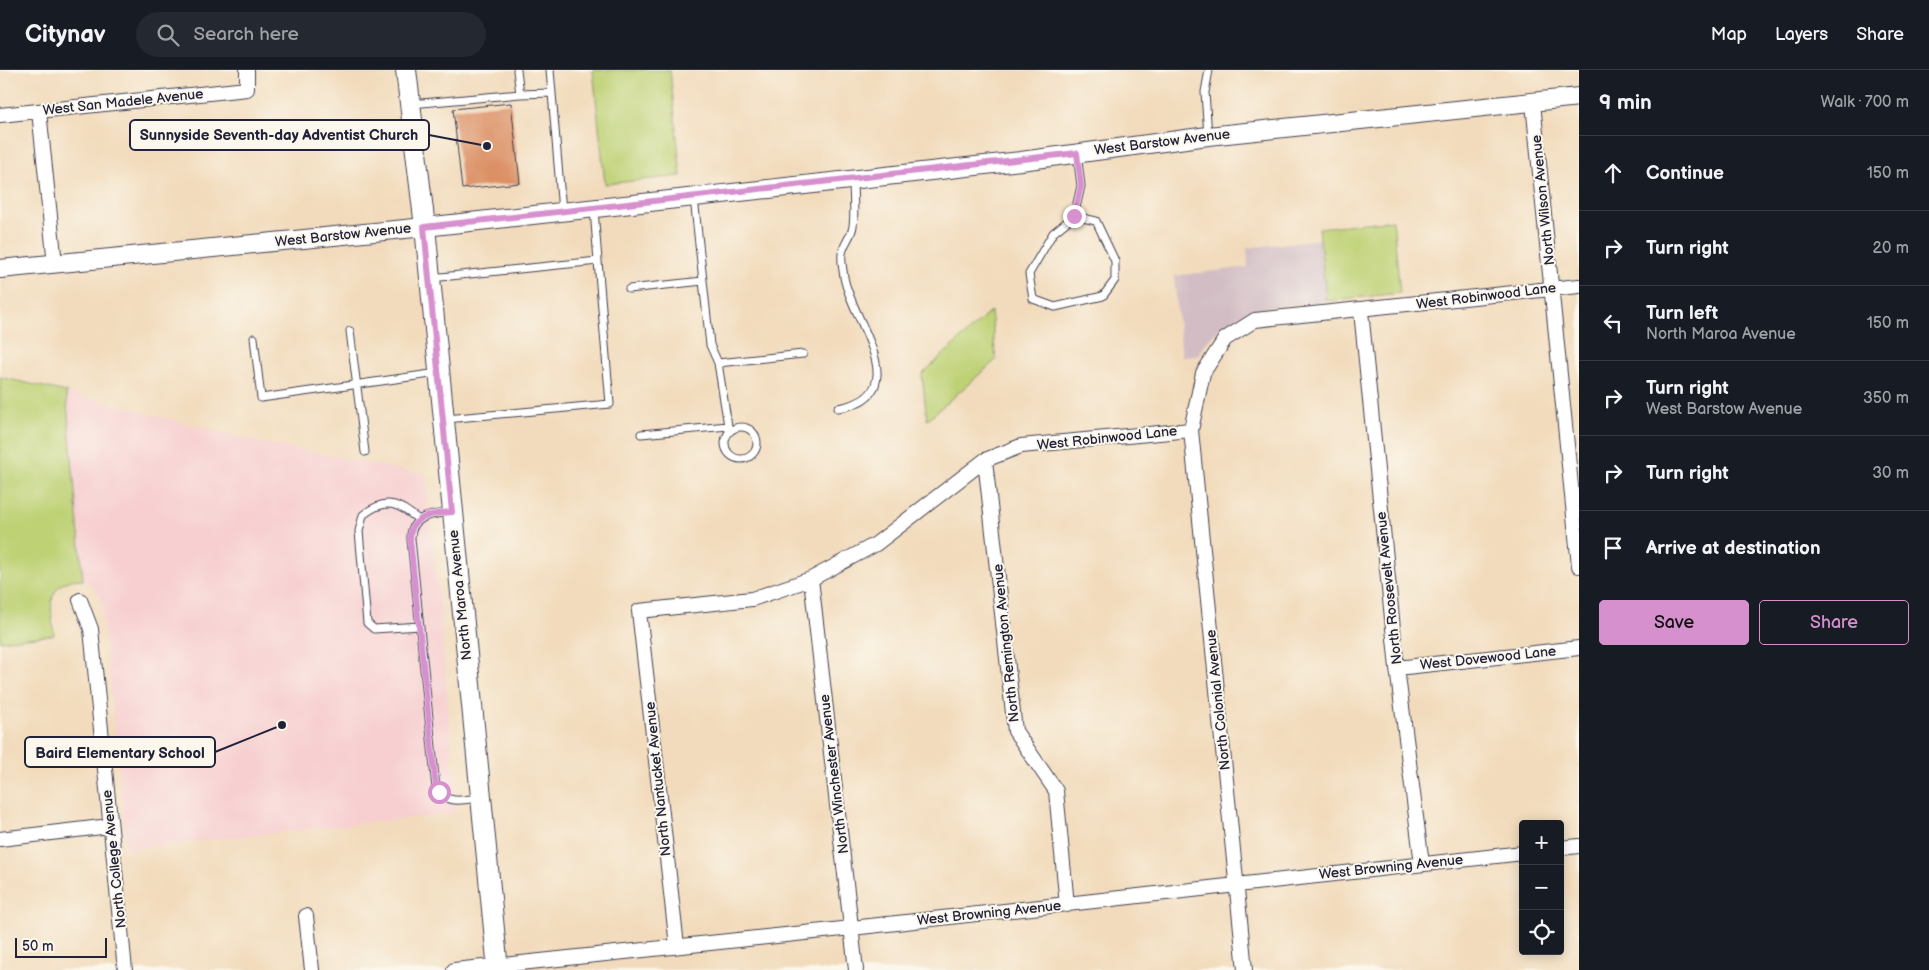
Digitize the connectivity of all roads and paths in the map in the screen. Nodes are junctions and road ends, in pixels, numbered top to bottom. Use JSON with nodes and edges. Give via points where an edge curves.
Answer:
{"nodes":[{"id":1,"x":247,"y":70,"type":"edge"},
{"id":2,"x":406,"y":70,"type":"edge"},
{"id":3,"x":517,"y":70,"type":"edge"},
{"id":4,"x":550,"y":70,"type":"edge"},
{"id":5,"x":1209,"y":70,"type":"edge"},
{"id":6,"x":550,"y":93,"type":"junction"},
{"id":7,"x":520,"y":94,"type":"junction"},
{"id":8,"x":1579,"y":98,"type":"edge"},
{"id":9,"x":1533,"y":103,"type":"junction"},
{"id":10,"x":411,"y":104,"type":"junction"},
{"id":11,"x":39,"y":111,"type":"junction"},
{"id":12,"x":0,"y":115,"type":"edge"},
{"id":13,"x":1208,"y":136,"type":"junction"},
{"id":14,"x":1077,"y":153,"type":"junction"},
{"id":15,"x":853,"y":180,"type":"junction"},
{"id":16,"x":694,"y":198,"type":"junction"},
{"id":17,"x":594,"y":208,"type":"junction"},
{"id":18,"x":562,"y":211,"type":"junction"},
{"id":19,"x":1074,"y":216,"type":"junction"},
{"id":20,"x":424,"y":227,"type":"junction"},
{"id":21,"x":598,"y":261,"type":"junction"},
{"id":22,"x":55,"y":264,"type":"junction"},
{"id":23,"x":0,"y":269,"type":"edge"},
{"id":24,"x":430,"y":279,"type":"junction"},
{"id":25,"x":703,"y":282,"type":"junction"},
{"id":26,"x":1579,"y":286,"type":"edge"},
{"id":27,"x":1552,"y":288,"type":"junction"},
{"id":28,"x":628,"y":289,"type":"dead end"},
{"id":29,"x":1361,"y":311,"type":"junction"},
{"id":30,"x":350,"y":331,"type":"dead end"},
{"id":31,"x":254,"y":338,"type":"dead end"},
{"id":32,"x":803,"y":354,"type":"dead end"},
{"id":33,"x":718,"y":363,"type":"junction"},
{"id":34,"x":439,"y":373,"type":"junction"},
{"id":35,"x":356,"y":384,"type":"junction"},
{"id":36,"x":838,"y":408,"type":"dead end"},
{"id":37,"x":443,"y":420,"type":"junction"},
{"id":38,"x":729,"y":429,"type":"junction"},
{"id":39,"x":1191,"y":430,"type":"junction"},
{"id":40,"x":641,"y":434,"type":"dead end"},
{"id":41,"x":365,"y":452,"type":"dead end"},
{"id":42,"x":985,"y":460,"type":"junction"},
{"id":43,"x":452,"y":512,"type":"junction"},
{"id":44,"x":419,"y":520,"type":"junction"},
{"id":45,"x":1579,"y":566,"type":"edge"},
{"id":46,"x":811,"y":579,"type":"junction"},
{"id":47,"x":80,"y":600,"type":"dead end"},
{"id":48,"x":639,"y":611,"type":"joint"},
{"id":49,"x":420,"y":626,"type":"junction"},
{"id":50,"x":1579,"y":648,"type":"edge"},
{"id":51,"x":1397,"y":668,"type":"junction"},
{"id":52,"x":480,"y":798,"type":"junction"},
{"id":53,"x":110,"y":826,"type":"junction"},
{"id":54,"x":0,"y":839,"type":"edge"},
{"id":55,"x":1579,"y":846,"type":"edge"},
{"id":56,"x":1564,"y":848,"type":"edge"},
{"id":57,"x":1519,"y":852,"type":"edge"},
{"id":58,"x":1422,"y":864,"type":"junction"},
{"id":59,"x":1236,"y":884,"type":"junction"},
{"id":60,"x":1068,"y":905,"type":"junction"},
{"id":61,"x":306,"y":916,"type":"dead end"},
{"id":62,"x":852,"y":928,"type":"junction"},
{"id":63,"x":677,"y":946,"type":"junction"},
{"id":64,"x":497,"y":968,"type":"edge"},
{"id":65,"x":125,"y":970,"type":"edge"},
{"id":66,"x":312,"y":970,"type":"edge"},
{"id":67,"x":454,"y":970,"type":"edge"},
{"id":68,"x":856,"y":970,"type":"edge"},
{"id":69,"x":1245,"y":970,"type":"edge"}],
"edges":[{"from":1,"to":11,"type":"street","name":"West San Madele Avenue","via":[[247,89]]},
{"from":2,"to":10,"type":"main road","name":"North Maroa Avenue"},
{"from":3,"to":7,"type":"lane"},
{"from":4,"to":6,"type":"lane"},
{"from":5,"to":13,"type":"lane","via":[[1205,92]]},
{"from":6,"to":7,"type":"lane"},
{"from":6,"to":18,"type":"lane"},
{"from":7,"to":10,"type":"lane"},
{"from":8,"to":9,"type":"street","name":"West Barstow Avenue"},
{"from":9,"to":13,"type":"street","name":"West Barstow Avenue"},
{"from":9,"to":27,"type":"street","name":"North Wilson Avenue"},
{"from":10,"to":20,"type":"main road","name":"North Maroa Avenue"},
{"from":11,"to":12,"type":"street","name":"West San Madele Avenue"},
{"from":11,"to":22,"type":"street"},
{"from":13,"to":14,"type":"street","name":"West Barstow Avenue"},
{"from":14,"to":15,"type":"street","name":"West Barstow Avenue"},
{"from":14,"to":19,"type":"lane","via":[[1081,186]]},
{"from":15,"to":16,"type":"street","name":"West Barstow Avenue"},
{"from":15,"to":36,"type":"lane","via":[[853,227],[842,254],[844,280],[868,334],[876,368],[876,385],[868,396],[854,405]]},
{"from":16,"to":17,"type":"street","name":"West Barstow Avenue"},
{"from":16,"to":25,"type":"lane"},
{"from":17,"to":18,"type":"street","name":"West Barstow Avenue"},
{"from":17,"to":21,"type":"lane"},
{"from":18,"to":20,"type":"street","name":"West Barstow Avenue"},
{"from":19,"to":19,"type":"lane","via":[[1053,233],[1029,274],[1033,299],[1055,306],[1103,296],[1116,280],[1115,260],[1096,221]]},
{"from":20,"to":22,"type":"street","name":"West Barstow Avenue"},
{"from":20,"to":24,"type":"main road","name":"North Maroa Avenue"},
{"from":21,"to":24,"type":"lane"},
{"from":21,"to":37,"type":"lane","via":[[610,404]]},
{"from":22,"to":23,"type":"street","name":"West Barstow Avenue"},
{"from":24,"to":34,"type":"main road","name":"North Maroa Avenue"},
{"from":25,"to":28,"type":"lane"},
{"from":25,"to":33,"type":"lane","via":[[710,345]]},
{"from":26,"to":27,"type":"street","name":"West Robinwood Lane"},
{"from":27,"to":29,"type":"street","name":"West Robinwood Lane"},
{"from":27,"to":45,"type":"street","name":"North Wilson Avenue"},
{"from":29,"to":39,"type":"street","name":"West Robinwood Lane","via":[[1255,320],[1226,339],[1203,373]]},
{"from":29,"to":51,"type":"street","name":"North Roosevelt Avenue"},
{"from":30,"to":35,"type":"lane"},
{"from":31,"to":35,"type":"lane","via":[[261,398]]},
{"from":32,"to":33,"type":"lane"},
{"from":33,"to":38,"type":"lane"},
{"from":34,"to":35,"type":"lane"},
{"from":34,"to":37,"type":"main road","name":"North Maroa Avenue"},
{"from":35,"to":41,"type":"lane"},
{"from":37,"to":43,"type":"main road","name":"North Maroa Avenue"},
{"from":38,"to":38,"type":"lane","via":[[744,427],[752,432],[756,446],[751,455],[737,458],[728,451],[725,442]]},
{"from":38,"to":40,"type":"lane"},
{"from":39,"to":42,"type":"street","name":"West Robinwood Lane","via":[[1021,446]]},
{"from":39,"to":59,"type":"street","name":"North Colonial Avenue"},
{"from":42,"to":46,"type":"street","name":"West Robinwood Lane","via":[[876,544]]},
{"from":42,"to":60,"type":"street","name":"North Remington Avenue","via":[[1015,731],[1056,790]]},
{"from":43,"to":44,"type":"lane","via":[[428,515]]},
{"from":43,"to":52,"type":"main road","name":"North Maroa Avenue"},
{"from":44,"to":49,"type":"lane","via":[[410,533]]},
{"from":44,"to":49,"type":"lane","via":[[400,506],[381,504],[363,515],[359,531],[367,624],[374,629]]},
{"from":46,"to":48,"type":"street","name":"West Robinwood Lane","via":[[752,599]]},
{"from":46,"to":62,"type":"street","name":"North Winchester Avenue"},
{"from":47,"to":53,"type":"street","name":"North College Avenue","via":[[91,629]]},
{"from":48,"to":63,"type":"street","name":"North Nantucket Avenue"},
{"from":49,"to":52,"type":"lane","via":[[436,788],[452,800]]},
{"from":50,"to":51,"type":"street","name":"West Dovewood Lane"},
{"from":51,"to":58,"type":"street","name":"North Roosevelt Avenue"},
{"from":52,"to":64,"type":"main road","name":"North Maroa Avenue"},
{"from":53,"to":54,"type":"street"},
{"from":53,"to":65,"type":"street","name":"North College Avenue"},
{"from":55,"to":56,"type":"street"},
{"from":57,"to":58,"type":"street","name":"West Browning Avenue"},
{"from":58,"to":59,"type":"street","name":"West Browning Avenue"},
{"from":59,"to":60,"type":"street","name":"West Browning Avenue"},
{"from":59,"to":69,"type":"street","name":"North Colonial Avenue"},
{"from":60,"to":62,"type":"street","name":"West Browning Avenue"},
{"from":61,"to":66,"type":"street"},
{"from":62,"to":63,"type":"street","name":"West Browning Avenue"},
{"from":62,"to":68,"type":"street","name":"North Winchester Avenue"},
{"from":63,"to":64,"type":"street","name":"West Browning Avenue"},
{"from":64,"to":67,"type":"street","name":"West Browning Avenue"}]}
